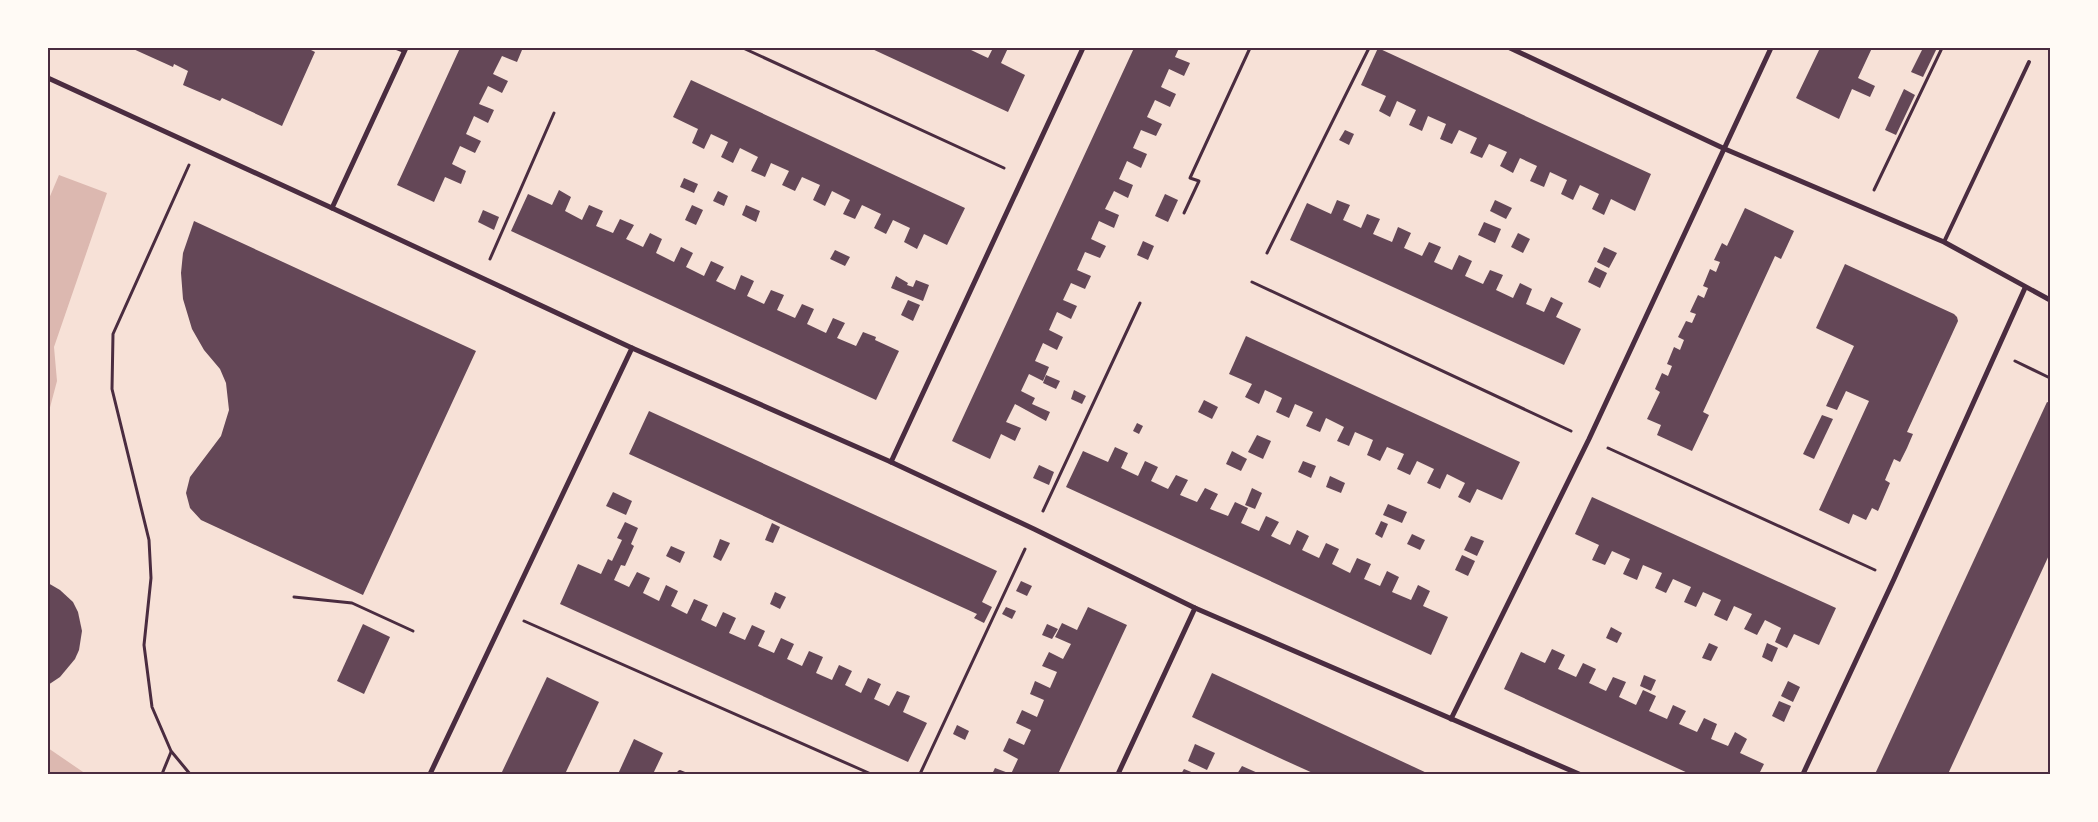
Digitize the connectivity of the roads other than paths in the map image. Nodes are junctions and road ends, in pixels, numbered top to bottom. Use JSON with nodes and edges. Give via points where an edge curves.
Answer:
{"nodes":[{"id":1,"x":396,"y":48,"type":"edge"},
{"id":2,"x":1082,"y":48,"type":"edge"},
{"id":3,"x":1510,"y":48,"type":"edge"},
{"id":4,"x":1771,"y":48,"type":"edge"},
{"id":5,"x":405,"y":49,"type":"edge"},
{"id":6,"x":2029,"y":62,"type":"dead end"},
{"id":7,"x":48,"y":78,"type":"edge"},
{"id":8,"x":1725,"y":149,"type":"junction"},
{"id":9,"x":332,"y":208,"type":"junction"},
{"id":10,"x":1944,"y":242,"type":"junction"},
{"id":11,"x":2026,"y":288,"type":"junction"},
{"id":12,"x":2050,"y":300,"type":"edge"},
{"id":13,"x":632,"y":348,"type":"junction"},
{"id":14,"x":891,"y":462,"type":"junction"},
{"id":15,"x":1195,"y":608,"type":"junction"},
{"id":16,"x":1451,"y":719,"type":"junction"},
{"id":17,"x":430,"y":774,"type":"edge"},
{"id":18,"x":678,"y":774,"type":"edge"},
{"id":19,"x":685,"y":774,"type":"edge"},
{"id":20,"x":1118,"y":774,"type":"edge"},
{"id":21,"x":1579,"y":774,"type":"edge"},
{"id":22,"x":1803,"y":774,"type":"edge"}],
"edges":[{"from":1,"to":5,"type":"lane"},
{"from":2,"to":14,"type":"street"},
{"from":3,"to":8,"type":"street"},
{"from":4,"to":8,"type":"street"},
{"from":5,"to":9,"type":"street"},
{"from":6,"to":10,"type":"lane"},
{"from":7,"to":9,"type":"street"},
{"from":8,"to":10,"type":"street"},
{"from":8,"to":16,"type":"street","via":[[1589,440]]},
{"from":9,"to":13,"type":"street"},
{"from":10,"to":11,"type":"street"},
{"from":11,"to":12,"type":"street"},
{"from":11,"to":22,"type":"street"},
{"from":13,"to":14,"type":"street"},
{"from":13,"to":17,"type":"street"},
{"from":14,"to":15,"type":"street"},
{"from":15,"to":16,"type":"street"},
{"from":15,"to":20,"type":"street"},
{"from":16,"to":21,"type":"street"},
{"from":18,"to":19,"type":"lane"}]}
